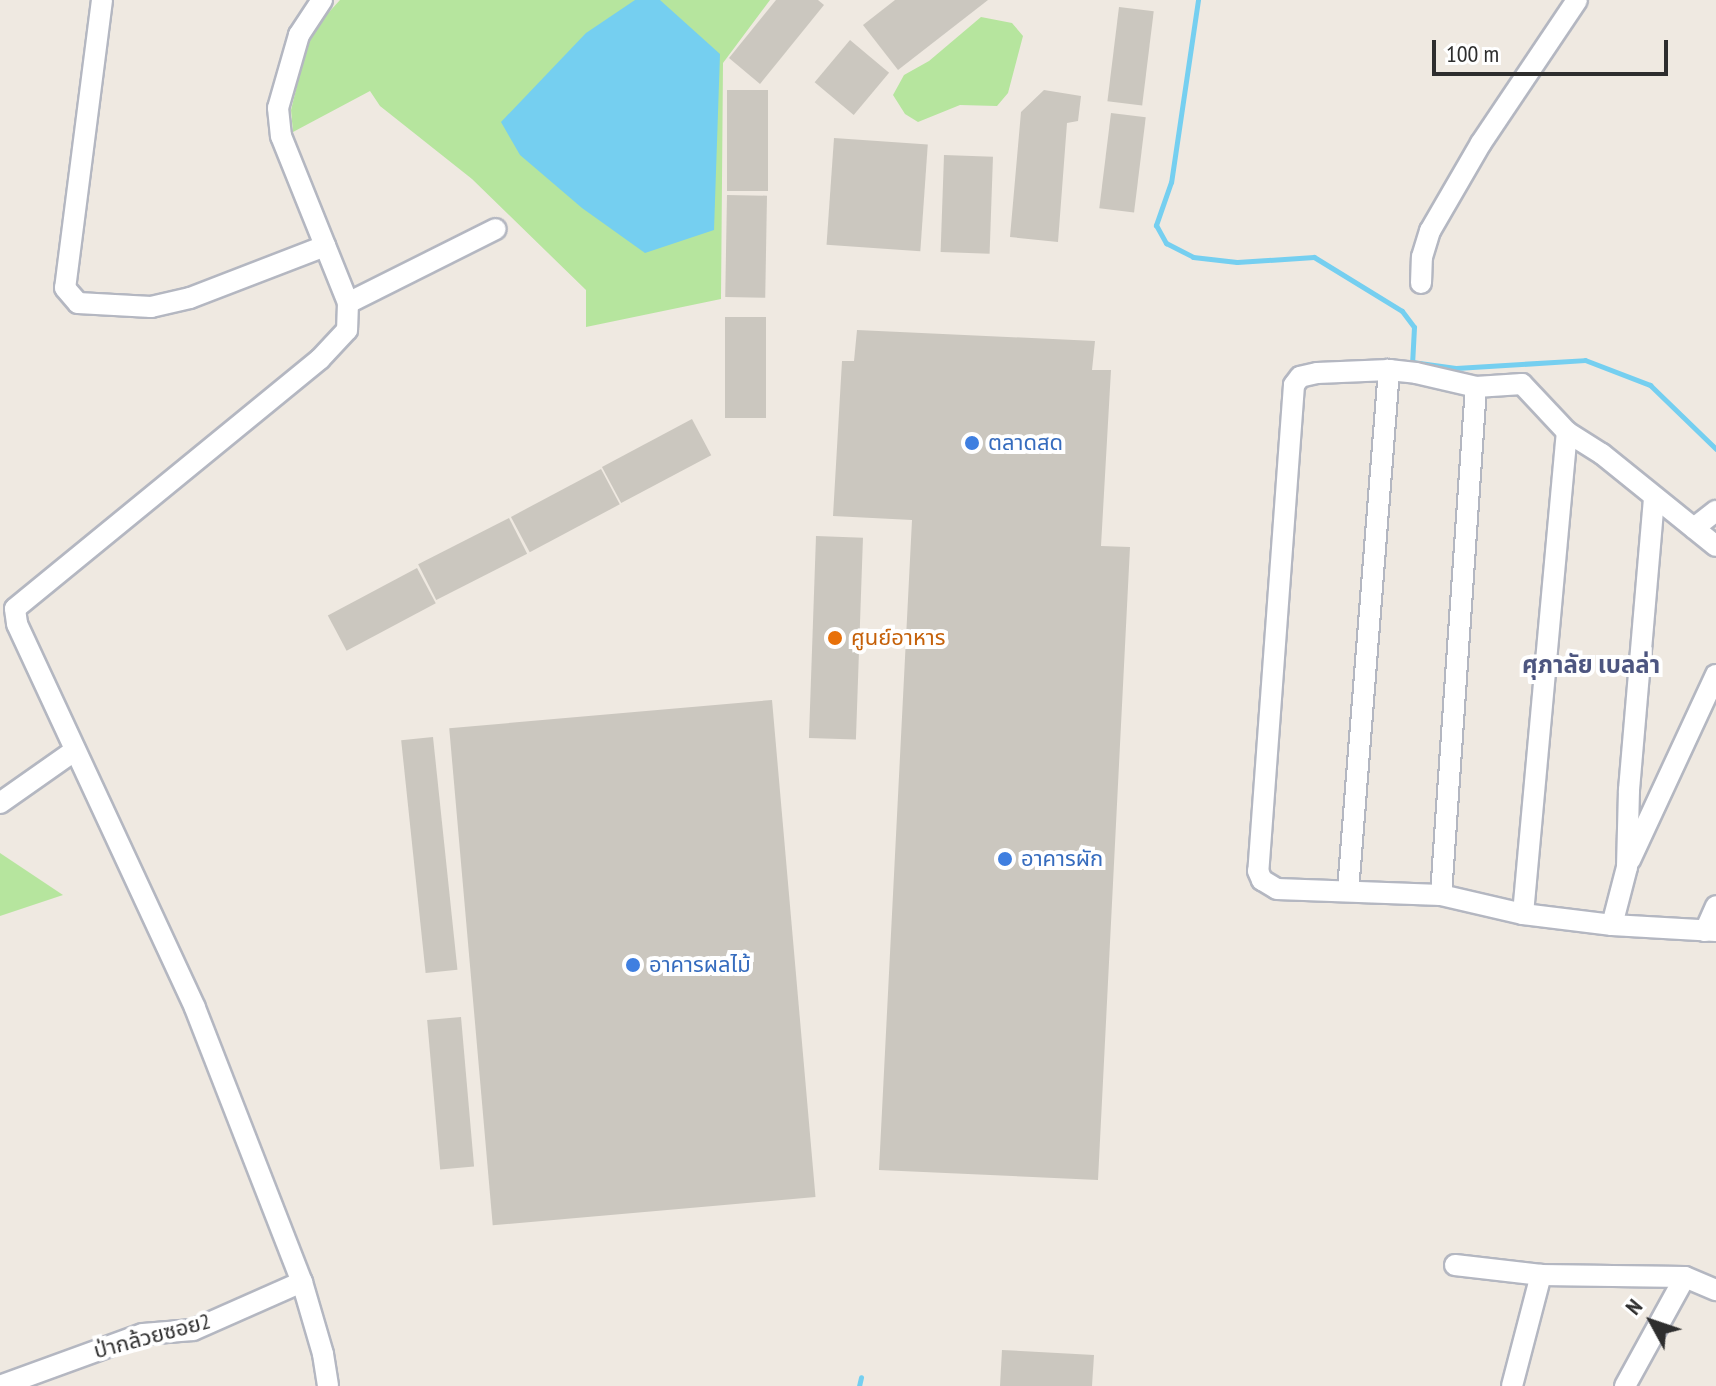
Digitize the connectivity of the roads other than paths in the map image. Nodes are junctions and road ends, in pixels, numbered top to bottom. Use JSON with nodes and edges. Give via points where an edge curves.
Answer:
{"nodes":[{"id":1,"x":102,"y":0,"type":"edge"},
{"id":2,"x":322,"y":0,"type":"edge"},
{"id":3,"x":1577,"y":0,"type":"edge"},
{"id":4,"x":496,"y":229,"type":"dead end"},
{"id":5,"x":325,"y":246,"type":"junction"},
{"id":6,"x":1421,"y":283,"type":"dead end"},
{"id":7,"x":348,"y":303,"type":"junction"},
{"id":8,"x":1389,"y":370,"type":"junction"},
{"id":9,"x":1476,"y":387,"type":"junction"},
{"id":10,"x":1567,"y":432,"type":"junction"},
{"id":11,"x":1654,"y":498,"type":"junction"},
{"id":12,"x":1716,"y":511,"type":"edge"},
{"id":13,"x":1694,"y":528,"type":"junction"},
{"id":14,"x":1716,"y":546,"type":"edge"},
{"id":15,"x":7,"y":610,"type":"edge"},
{"id":16,"x":1716,"y":675,"type":"edge"},
{"id":17,"x":74,"y":751,"type":"junction"},
{"id":18,"x":0,"y":803,"type":"edge"},
{"id":19,"x":1627,"y":867,"type":"junction"},
{"id":20,"x":1348,"y":891,"type":"junction"},
{"id":21,"x":1441,"y":895,"type":"junction"},
{"id":22,"x":1716,"y":906,"type":"edge"},
{"id":23,"x":1523,"y":914,"type":"junction"},
{"id":24,"x":1612,"y":925,"type":"junction"},
{"id":25,"x":1710,"y":931,"type":"edge"},
{"id":26,"x":1455,"y":1265,"type":"dead end"},
{"id":27,"x":1541,"y":1275,"type":"junction"},
{"id":28,"x":1685,"y":1277,"type":"junction"},
{"id":29,"x":302,"y":1282,"type":"junction"},
{"id":30,"x":1716,"y":1290,"type":"edge"},
{"id":31,"x":0,"y":1386,"type":"edge"},
{"id":32,"x":328,"y":1386,"type":"edge"},
{"id":33,"x":1512,"y":1386,"type":"edge"},
{"id":34,"x":1625,"y":1386,"type":"edge"}],
"edges":[{"from":1,"to":5,"type":"street","via":[[65,288],[78,303],[151,307],[190,298]]},
{"from":2,"to":5,"type":"street","via":[[299,35],[278,108],[281,136]]},
{"from":3,"to":6,"type":"street","via":[[1481,143],[1430,231]]},
{"from":4,"to":7,"type":"street"},
{"from":5,"to":7,"type":"street"},
{"from":7,"to":15,"type":"street","via":[[347,330],[320,359]]},
{"from":8,"to":9,"type":"street"},
{"from":8,"to":20,"type":"street"},
{"from":8,"to":20,"type":"street","via":[[1300,377],[1292,392],[1258,871],[1277,889]]},
{"from":9,"to":10,"type":"street","via":[[1522,384]]},
{"from":9,"to":21,"type":"street"},
{"from":10,"to":11,"type":"street"},
{"from":10,"to":23,"type":"street"},
{"from":11,"to":13,"type":"street"},
{"from":11,"to":19,"type":"street"},
{"from":12,"to":13,"type":"street"},
{"from":13,"to":14,"type":"street"},
{"from":15,"to":17,"type":"street"},
{"from":16,"to":19,"type":"street"},
{"from":17,"to":18,"type":"street"},
{"from":17,"to":29,"type":"street","via":[[195,1008]]},
{"from":19,"to":24,"type":"street"},
{"from":20,"to":21,"type":"street"},
{"from":21,"to":23,"type":"street"},
{"from":22,"to":25,"type":"street"},
{"from":23,"to":24,"type":"street"},
{"from":24,"to":25,"type":"street"},
{"from":26,"to":27,"type":"street"},
{"from":27,"to":28,"type":"street"},
{"from":27,"to":33,"type":"street"},
{"from":28,"to":30,"type":"street"},
{"from":28,"to":34,"type":"street"},
{"from":29,"to":31,"type":"street","name":"ป่ากล้วยซอย2","via":[[193,1330],[143,1334]]},
{"from":29,"to":32,"type":"street"}]}
